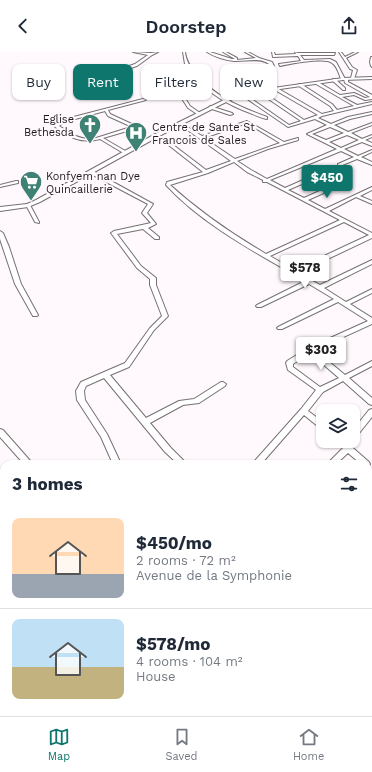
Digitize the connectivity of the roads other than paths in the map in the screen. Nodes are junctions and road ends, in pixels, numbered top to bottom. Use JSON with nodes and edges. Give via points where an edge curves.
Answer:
{"nodes":[{"id":1,"x":134,"y":52,"type":"edge"},
{"id":2,"x":157,"y":52,"type":"edge"},
{"id":3,"x":184,"y":52,"type":"edge"},
{"id":4,"x":208,"y":52,"type":"edge"},
{"id":5,"x":224,"y":52,"type":"edge"},
{"id":6,"x":246,"y":52,"type":"edge"},
{"id":7,"x":273,"y":52,"type":"edge"},
{"id":8,"x":340,"y":52,"type":"edge"},
{"id":9,"x":357,"y":52,"type":"edge"},
{"id":10,"x":151,"y":54,"type":"junction"},
{"id":11,"x":286,"y":54,"type":"edge"},
{"id":12,"x":334,"y":54,"type":"dead end"},
{"id":13,"x":298,"y":55,"type":"edge"},
{"id":14,"x":371,"y":56,"type":"edge"},
{"id":15,"x":330,"y":57,"type":"dead end"},
{"id":16,"x":344,"y":58,"type":"junction"},
{"id":17,"x":258,"y":59,"type":"junction"},
{"id":18,"x":306,"y":61,"type":"junction"},
{"id":19,"x":243,"y":62,"type":"junction"},
{"id":20,"x":186,"y":64,"type":"edge"},
{"id":21,"x":272,"y":64,"type":"edge"},
{"id":22,"x":280,"y":64,"type":"dead end"},
{"id":23,"x":329,"y":64,"type":"dead end"},
{"id":24,"x":336,"y":64,"type":"junction"},
{"id":25,"x":133,"y":66,"type":"edge"},
{"id":26,"x":372,"y":66,"type":"edge"},
{"id":27,"x":372,"y":78,"type":"edge"},
{"id":28,"x":347,"y":79,"type":"junction"},
{"id":29,"x":334,"y":80,"type":"junction"},
{"id":30,"x":317,"y":83,"type":"junction"},
{"id":31,"x":300,"y":85,"type":"junction"},
{"id":32,"x":277,"y":89,"type":"edge"},
{"id":33,"x":344,"y":89,"type":"dead end"},
{"id":34,"x":277,"y":90,"type":"edge"},
{"id":35,"x":339,"y":96,"type":"junction"},
{"id":36,"x":372,"y":96,"type":"edge"},
{"id":37,"x":144,"y":100,"type":"dead end"},
{"id":38,"x":185,"y":100,"type":"edge"},
{"id":39,"x":223,"y":100,"type":"joint"},
{"id":40,"x":251,"y":100,"type":"edge"},
{"id":41,"x":272,"y":100,"type":"edge"},
{"id":42,"x":372,"y":103,"type":"edge"},
{"id":43,"x":356,"y":106,"type":"junction"},
{"id":44,"x":210,"y":107,"type":"junction"},
{"id":45,"x":106,"y":110,"type":"junction"},
{"id":46,"x":336,"y":111,"type":"junction"},
{"id":47,"x":198,"y":113,"type":"junction"},
{"id":48,"x":372,"y":113,"type":"edge"},
{"id":49,"x":231,"y":114,"type":"dead end"},
{"id":50,"x":320,"y":115,"type":"junction"},
{"id":51,"x":266,"y":118,"type":"dead end"},
{"id":52,"x":315,"y":118,"type":"junction"},
{"id":53,"x":180,"y":122,"type":"junction"},
{"id":54,"x":304,"y":122,"type":"junction"},
{"id":55,"x":372,"y":124,"type":"edge"},
{"id":56,"x":328,"y":125,"type":"junction"},
{"id":57,"x":346,"y":133,"type":"junction"},
{"id":58,"x":372,"y":136,"type":"edge"},
{"id":59,"x":100,"y":138,"type":"junction"},
{"id":60,"x":201,"y":138,"type":"junction"},
{"id":61,"x":297,"y":139,"type":"dead end"},
{"id":62,"x":361,"y":140,"type":"junction"},
{"id":63,"x":167,"y":142,"type":"dead end"},
{"id":64,"x":325,"y":142,"type":"junction"},
{"id":65,"x":283,"y":143,"type":"junction"},
{"id":66,"x":372,"y":145,"type":"edge"},
{"id":67,"x":341,"y":149,"type":"junction"},
{"id":68,"x":372,"y":151,"type":"edge"},
{"id":69,"x":126,"y":152,"type":"junction"},
{"id":70,"x":358,"y":157,"type":"junction"},
{"id":71,"x":235,"y":162,"type":"junction"},
{"id":72,"x":372,"y":164,"type":"edge"},
{"id":73,"x":338,"y":165,"type":"dead end"},
{"id":74,"x":330,"y":170,"type":"dead end"},
{"id":75,"x":91,"y":172,"type":"junction"},
{"id":76,"x":206,"y":172,"type":"junction"},
{"id":77,"x":265,"y":181,"type":"junction"},
{"id":78,"x":16,"y":182,"type":"dead end"},
{"id":79,"x":344,"y":182,"type":"dead end"},
{"id":80,"x":0,"y":186,"type":"edge"},
{"id":81,"x":372,"y":188,"type":"edge"},
{"id":82,"x":284,"y":190,"type":"junction"},
{"id":83,"x":357,"y":196,"type":"junction"},
{"id":84,"x":304,"y":200,"type":"junction"},
{"id":85,"x":372,"y":203,"type":"edge"},
{"id":86,"x":28,"y":205,"type":"junction"},
{"id":87,"x":0,"y":210,"type":"edge"},
{"id":88,"x":324,"y":211,"type":"junction"},
{"id":89,"x":343,"y":221,"type":"junction"},
{"id":90,"x":37,"y":222,"type":"dead end"},
{"id":91,"x":144,"y":227,"type":"junction"},
{"id":92,"x":0,"y":233,"type":"edge"},
{"id":93,"x":372,"y":235,"type":"edge"},
{"id":94,"x":157,"y":238,"type":"dead end"},
{"id":95,"x":266,"y":256,"type":"junction"},
{"id":96,"x":372,"y":262,"type":"edge"},
{"id":97,"x":295,"y":272,"type":"junction"},
{"id":98,"x":310,"y":281,"type":"junction"},
{"id":99,"x":321,"y":287,"type":"junction"},
{"id":100,"x":372,"y":290,"type":"edge"},
{"id":101,"x":338,"y":299,"type":"junction"},
{"id":102,"x":346,"y":304,"type":"junction"},
{"id":103,"x":259,"y":306,"type":"dead end"},
{"id":104,"x":35,"y":315,"type":"dead end"},
{"id":105,"x":372,"y":322,"type":"edge"},
{"id":106,"x":280,"y":328,"type":"dead end"},
{"id":107,"x":310,"y":350,"type":"junction"},
{"id":108,"x":372,"y":363,"type":"edge"},
{"id":109,"x":106,"y":376,"type":"junction"},
{"id":110,"x":344,"y":378,"type":"junction"},
{"id":111,"x":223,"y":384,"type":"dead end"},
{"id":112,"x":320,"y":390,"type":"junction"},
{"id":113,"x":372,"y":402,"type":"edge"},
{"id":114,"x":304,"y":411,"type":"junction"},
{"id":115,"x":372,"y":412,"type":"edge"},
{"id":116,"x":316,"y":420,"type":"edge"},
{"id":117,"x":145,"y":422,"type":"junction"},
{"id":118,"x":360,"y":427,"type":"edge"},
{"id":119,"x":0,"y":432,"type":"edge"},
{"id":120,"x":343,"y":448,"type":"edge"},
{"id":121,"x":350,"y":448,"type":"edge"},
{"id":122,"x":25,"y":460,"type":"edge"},
{"id":123,"x":115,"y":460,"type":"edge"},
{"id":124,"x":179,"y":460,"type":"edge"},
{"id":125,"x":260,"y":460,"type":"edge"},
{"id":126,"x":334,"y":460,"type":"edge"},
{"id":127,"x":362,"y":460,"type":"edge"}],
"edges":[{"from":1,"to":10,"type":"street"},
{"from":2,"to":10,"type":"street"},
{"from":3,"to":20,"type":"street"},
{"from":4,"to":19,"type":"street","via":[[227,60]]},
{"from":5,"to":19,"type":"street"},
{"from":6,"to":17,"type":"street"},
{"from":7,"to":11,"type":"street","via":[[274,56]]},
{"from":8,"to":16,"type":"street"},
{"from":9,"to":16,"type":"street"},
{"from":10,"to":25,"type":"street"},
{"from":11,"to":13,"type":"street"},
{"from":12,"to":13,"type":"street"},
{"from":13,"to":15,"type":"street"},
{"from":13,"to":18,"type":"street"},
{"from":14,"to":26,"type":"street"},
{"from":16,"to":28,"type":"street","via":[[355,70]]},
{"from":17,"to":19,"type":"street"},
{"from":17,"to":21,"type":"street"},
{"from":18,"to":22,"type":"street"},
{"from":18,"to":24,"type":"street","via":[[329,60]]},
{"from":23,"to":24,"type":"street"},
{"from":24,"to":28,"type":"street"},
{"from":27,"to":28,"type":"main road"},
{"from":28,"to":29,"type":"main road"},
{"from":28,"to":36,"type":"street","via":[[346,82],[352,87]]},
{"from":29,"to":30,"type":"main road"},
{"from":29,"to":33,"type":"street"},
{"from":30,"to":31,"type":"main road"},
{"from":30,"to":35,"type":"street"},
{"from":31,"to":32,"type":"main road"},
{"from":31,"to":46,"type":"street"},
{"from":34,"to":50,"type":"street"},
{"from":35,"to":36,"type":"street","via":[[354,94],[364,99]]},
{"from":35,"to":43,"type":"street"},
{"from":37,"to":45,"type":"street"},
{"from":38,"to":47,"type":"street"},
{"from":39,"to":44,"type":"main road"},
{"from":39,"to":51,"type":"street"},
{"from":40,"to":54,"type":"street","via":[[288,126]]},
{"from":41,"to":54,"type":"street"},
{"from":42,"to":43,"type":"street"},
{"from":43,"to":46,"type":"street"},
{"from":44,"to":47,"type":"main road"},
{"from":44,"to":49,"type":"street"},
{"from":45,"to":59,"type":"street","via":[[133,128]]},
{"from":45,"to":59,"type":"street","via":[[63,121],[56,126],[82,141],[90,142]]},
{"from":46,"to":50,"type":"street"},
{"from":47,"to":53,"type":"main road"},
{"from":48,"to":56,"type":"street"},
{"from":50,"to":52,"type":"street"},
{"from":52,"to":54,"type":"street"},
{"from":52,"to":56,"type":"street"},
{"from":53,"to":60,"type":"street"},
{"from":53,"to":69,"type":"main road"},
{"from":55,"to":57,"type":"street"},
{"from":56,"to":57,"type":"street"},
{"from":56,"to":64,"type":"street","via":[[309,133]]},
{"from":57,"to":62,"type":"street"},
{"from":57,"to":64,"type":"street"},
{"from":58,"to":62,"type":"street"},
{"from":59,"to":69,"type":"street"},
{"from":60,"to":65,"type":"street","via":[[247,122]]},
{"from":60,"to":71,"type":"street"},
{"from":61,"to":65,"type":"street"},
{"from":62,"to":66,"type":"street"},
{"from":62,"to":67,"type":"street"},
{"from":63,"to":76,"type":"street"},
{"from":64,"to":67,"type":"street"},
{"from":65,"to":71,"type":"street"},
{"from":67,"to":70,"type":"street"},
{"from":67,"to":77,"type":"street"},
{"from":68,"to":70,"type":"street"},
{"from":69,"to":75,"type":"main road"},
{"from":70,"to":72,"type":"street"},
{"from":70,"to":73,"type":"street"},
{"from":71,"to":76,"type":"street"},
{"from":71,"to":77,"type":"street"},
{"from":74,"to":82,"type":"street"},
{"from":75,"to":86,"type":"main road"},
{"from":75,"to":91,"type":"street","via":[[151,204],[144,214],[154,224]]},
{"from":76,"to":95,"type":"street","via":[[168,185],[194,210]]},
{"from":77,"to":82,"type":"street"},
{"from":78,"to":80,"type":"street"},
{"from":79,"to":84,"type":"street"},
{"from":81,"to":83,"type":"street"},
{"from":82,"to":84,"type":"street"},
{"from":83,"to":85,"type":"street"},
{"from":83,"to":88,"type":"street"},
{"from":84,"to":88,"type":"street"},
{"from":86,"to":87,"type":"main road"},
{"from":86,"to":90,"type":"street"},
{"from":88,"to":89,"type":"street"},
{"from":89,"to":93,"type":"street"},
{"from":89,"to":95,"type":"street"},
{"from":91,"to":94,"type":"street"},
{"from":91,"to":109,"type":"street","via":[[114,233],[139,267],[153,278],[153,285],[165,316],[152,329],[127,365]]},
{"from":92,"to":104,"type":"street","via":[[18,284]]},
{"from":93,"to":97,"type":"street"},
{"from":95,"to":97,"type":"street"},
{"from":96,"to":99,"type":"street"},
{"from":97,"to":98,"type":"street"},
{"from":98,"to":99,"type":"street"},
{"from":98,"to":103,"type":"street"},
{"from":99,"to":101,"type":"street"},
{"from":100,"to":102,"type":"street"},
{"from":101,"to":102,"type":"street"},
{"from":101,"to":106,"type":"street"},
{"from":102,"to":105,"type":"street"},
{"from":105,"to":107,"type":"street"},
{"from":107,"to":110,"type":"street"},
{"from":107,"to":112,"type":"street","via":[[289,363],[289,366]]},
{"from":108,"to":110,"type":"street"},
{"from":109,"to":117,"type":"street"},
{"from":109,"to":123,"type":"street","via":[[83,384],[80,391],[81,400],[104,436]]},
{"from":110,"to":112,"type":"street"},
{"from":110,"to":113,"type":"street"},
{"from":111,"to":117,"type":"street","via":[[196,401],[182,403]]},
{"from":112,"to":114,"type":"street"},
{"from":114,"to":116,"type":"street"},
{"from":114,"to":125,"type":"street"},
{"from":115,"to":118,"type":"street"},
{"from":117,"to":124,"type":"street"},
{"from":119,"to":122,"type":"street"},
{"from":120,"to":126,"type":"street"},
{"from":121,"to":127,"type":"street"}]}
